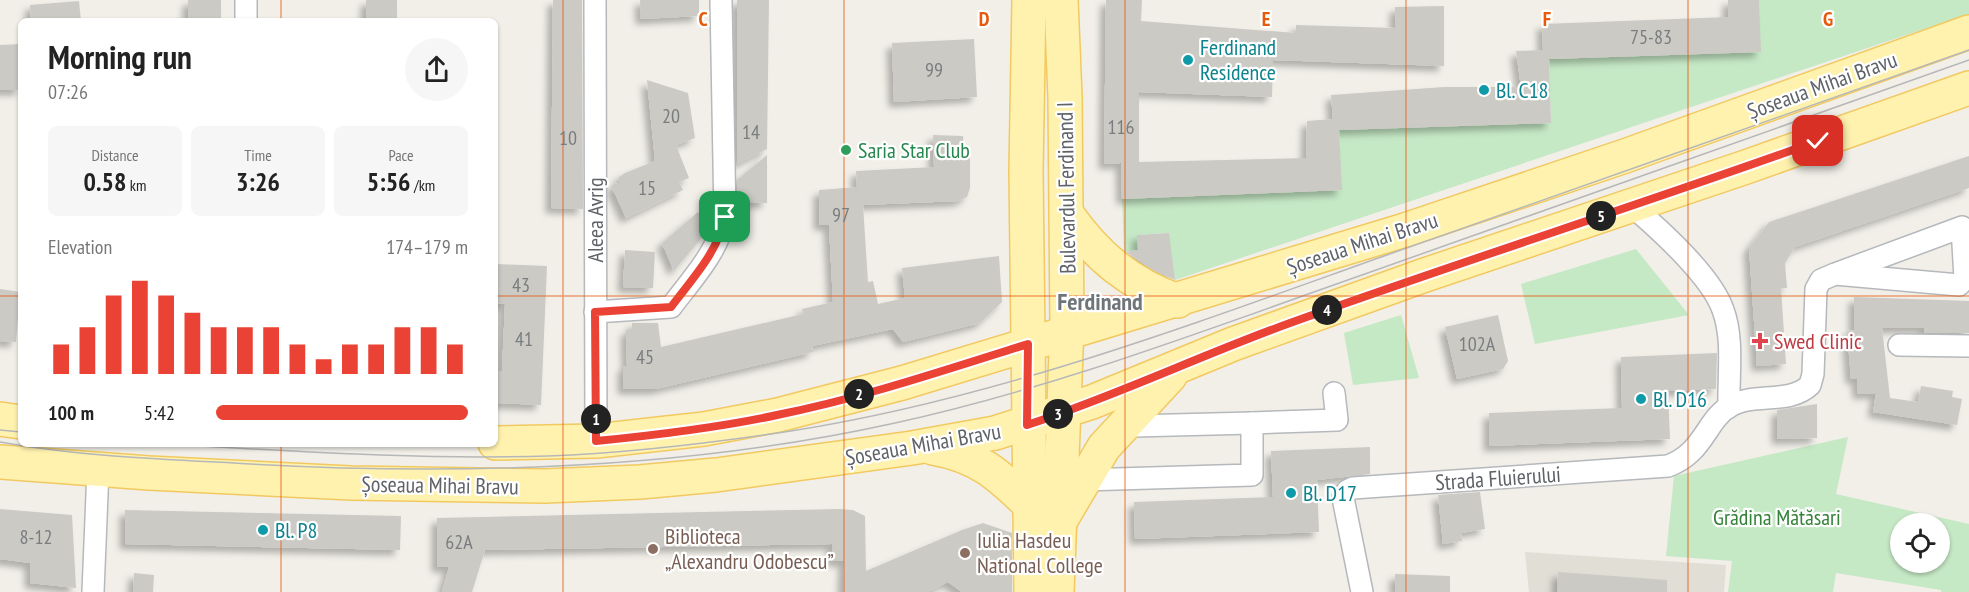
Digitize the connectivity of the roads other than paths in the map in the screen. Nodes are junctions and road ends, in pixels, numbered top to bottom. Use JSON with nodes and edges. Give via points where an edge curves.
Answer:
{"nodes":[{"id":1,"x":246,"y":0,"type":"edge"},
{"id":2,"x":595,"y":0,"type":"edge"},
{"id":3,"x":721,"y":0,"type":"edge"},
{"id":4,"x":1029,"y":0,"type":"edge"},
{"id":5,"x":1061,"y":0,"type":"edge"},
{"id":6,"x":246,"y":18,"type":"edge"},
{"id":7,"x":1969,"y":32,"type":"edge"},
{"id":8,"x":1969,"y":88,"type":"edge"},
{"id":9,"x":1632,"y":206,"type":"junction"},
{"id":10,"x":1067,"y":214,"type":"junction"},
{"id":11,"x":1834,"y":274,"type":"junction"},
{"id":12,"x":1178,"y":301,"type":"junction"},
{"id":13,"x":595,"y":312,"type":"junction"},
{"id":14,"x":1066,"y":332,"type":"junction"},
{"id":15,"x":1028,"y":344,"type":"junction"},
{"id":16,"x":1899,"y":345,"type":"dead end"},
{"id":17,"x":1969,"y":346,"type":"edge"},
{"id":18,"x":1181,"y":364,"type":"junction"},
{"id":19,"x":1334,"y":393,"type":"dead end"},
{"id":20,"x":1729,"y":407,"type":"junction"},
{"id":21,"x":1065,"y":412,"type":"junction"},
{"id":22,"x":0,"y":420,"type":"edge"},
{"id":23,"x":18,"y":422,"type":"edge"},
{"id":24,"x":1252,"y":423,"type":"junction"},
{"id":25,"x":1027,"y":425,"type":"junction"},
{"id":26,"x":1134,"y":426,"type":"dead end"},
{"id":27,"x":596,"y":441,"type":"junction"},
{"id":28,"x":498,"y":443,"type":"edge"},
{"id":29,"x":912,"y":448,"type":"junction"},
{"id":30,"x":0,"y":462,"type":"edge"},
{"id":31,"x":98,"y":470,"type":"junction"},
{"id":32,"x":1083,"y":480,"type":"junction"},
{"id":33,"x":1032,"y":507,"type":"junction"},
{"id":34,"x":1057,"y":529,"type":"junction"},
{"id":35,"x":1039,"y":588,"type":"edge"},
{"id":36,"x":93,"y":592,"type":"edge"},
{"id":37,"x":1362,"y":592,"type":"edge"}],
"edges":[{"from":1,"to":6,"type":"street"},
{"from":2,"to":13,"type":"street","name":"Aleea Avrig"},
{"from":3,"to":13,"type":"street","via":[[725,217],[722,233],[714,250],[671,307]]},
{"from":4,"to":15,"type":"main road","name":"Bulevardul Ferdinand I"},
{"from":5,"to":10,"type":"main road","name":"Bulevardul Ferdinand I"},
{"from":7,"to":12,"type":"main road","name":"Șoseaua Mihai Bravu","via":[[1438,219]]},
{"from":8,"to":9,"type":"main road","name":"Șoseaua Mihai Bravu"},
{"from":9,"to":18,"type":"main road","name":"Șoseaua Mihai Bravu"},
{"from":9,"to":20,"type":"street","via":[[1671,242],[1724,310]]},
{"from":10,"to":12,"type":"main road","via":[[1099,255],[1117,270]]},
{"from":10,"to":14,"type":"main road","name":"Bulevardul Ferdinand I"},
{"from":11,"to":11,"type":"street","via":[[1962,226],[1965,279],[1959,285]]},
{"from":11,"to":20,"type":"street","via":[[1821,280],[1816,289],[1810,385],[1795,395]]},
{"from":12,"to":14,"type":"main road","name":"Șoseaua Mihai Bravu"},
{"from":13,"to":27,"type":"street","name":"Aleea Avrig"},
{"from":14,"to":15,"type":"main road","name":"Șoseaua Mihai Bravu"},
{"from":14,"to":21,"type":"main road","name":"Bulevardul Ferdinand I"},
{"from":15,"to":25,"type":"main road","name":"Bulevardul Ferdinand I"},
{"from":15,"to":27,"type":"main road","name":"Șoseaua Mihai Bravu","via":[[902,383],[778,415],[704,429]]},
{"from":16,"to":17,"type":"street"},
{"from":18,"to":21,"type":"main road","name":"Șoseaua Mihai Bravu"},
{"from":18,"to":32,"type":"main road","via":[[1122,424]]},
{"from":19,"to":24,"type":"street","via":[[1337,420]]},
{"from":20,"to":37,"type":"street","name":"Strada Fluierului","via":[[1694,450],[1668,466],[1347,491],[1343,498]]},
{"from":21,"to":25,"type":"main road","name":"Șoseaua Mihai Bravu"},
{"from":21,"to":34,"type":"main road","name":"Bulevardul Ferdinand I"},
{"from":22,"to":23,"type":"main road"},
{"from":24,"to":26,"type":"street"},
{"from":24,"to":32,"type":"street","via":[[1252,475]]},
{"from":25,"to":29,"type":"main road","name":"Șoseaua Mihai Bravu"},
{"from":25,"to":33,"type":"main road","name":"Bulevardul Ferdinand I"},
{"from":27,"to":28,"type":"main road","name":"Șoseaua Mihai Bravu"},
{"from":29,"to":31,"type":"main road","name":"Șoseaua Mihai Bravu","via":[[716,475],[546,486],[351,483]]},
{"from":29,"to":33,"type":"main road","via":[[933,448],[973,459],[991,469]]},
{"from":30,"to":31,"type":"main road","name":"Șoseaua Mihai Bravu"},
{"from":31,"to":36,"type":"street"},
{"from":32,"to":34,"type":"main road"},
{"from":33,"to":35,"type":"main road","name":"Bulevardul Ferdinand I"},
{"from":34,"to":35,"type":"main road","name":"Bulevardul Ferdinand I"}]}
